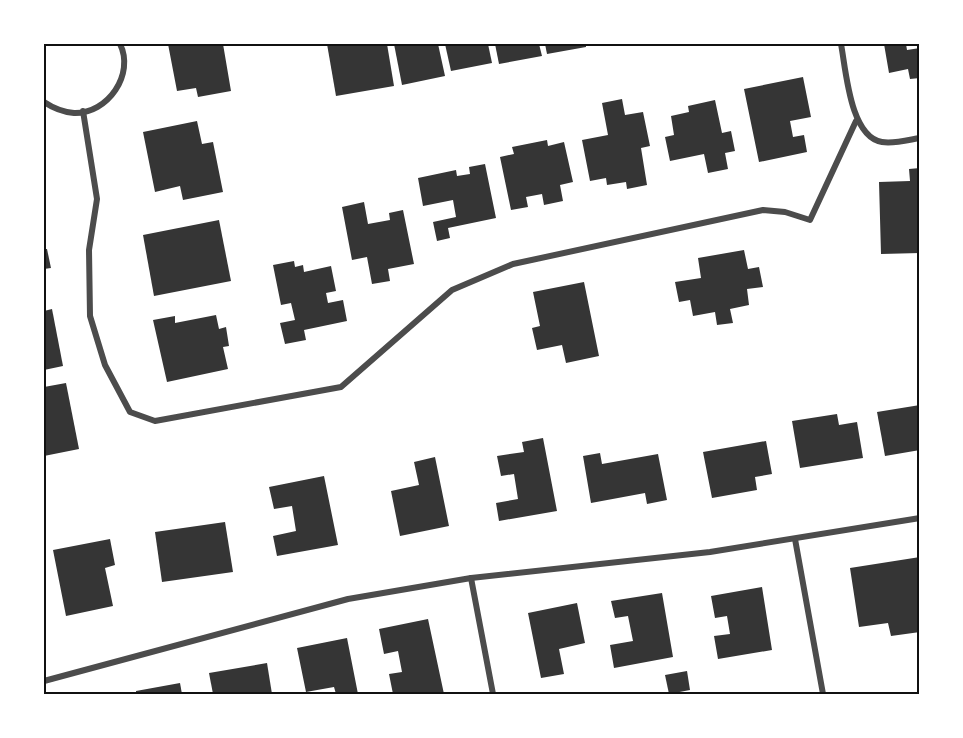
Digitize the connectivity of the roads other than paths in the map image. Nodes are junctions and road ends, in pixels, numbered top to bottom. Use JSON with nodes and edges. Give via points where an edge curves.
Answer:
{"nodes":[{"id":1,"x":120,"y":44,"type":"edge"},
{"id":2,"x":841,"y":44,"type":"edge"},
{"id":3,"x":44,"y":102,"type":"edge"},
{"id":4,"x":83,"y":111,"type":"junction"},
{"id":5,"x":856,"y":120,"type":"junction"},
{"id":6,"x":920,"y":138,"type":"edge"},
{"id":7,"x":920,"y":518,"type":"edge"},
{"id":8,"x":795,"y":539,"type":"junction"},
{"id":9,"x":471,"y":578,"type":"junction"},
{"id":10,"x":44,"y":681,"type":"edge"},
{"id":11,"x":493,"y":694,"type":"edge"},
{"id":12,"x":823,"y":694,"type":"edge"}],
"edges":[{"from":1,"to":4,"type":"street","via":[[124,65],[120,83],[109,99]]},
{"from":2,"to":5,"type":"street"},
{"from":3,"to":4,"type":"street","via":[[58,110]]},
{"from":4,"to":5,"type":"street","via":[[97,199],[89,250],[90,316],[105,365],[130,412],[155,421],[340,387],[452,290],[513,264],[763,210],[810,220]]},
{"from":5,"to":6,"type":"street","via":[[868,137],[882,142]]},
{"from":7,"to":8,"type":"street"},
{"from":8,"to":9,"type":"street"},
{"from":8,"to":12,"type":"street"},
{"from":9,"to":10,"type":"street","via":[[348,599]]},
{"from":9,"to":11,"type":"street"}]}
